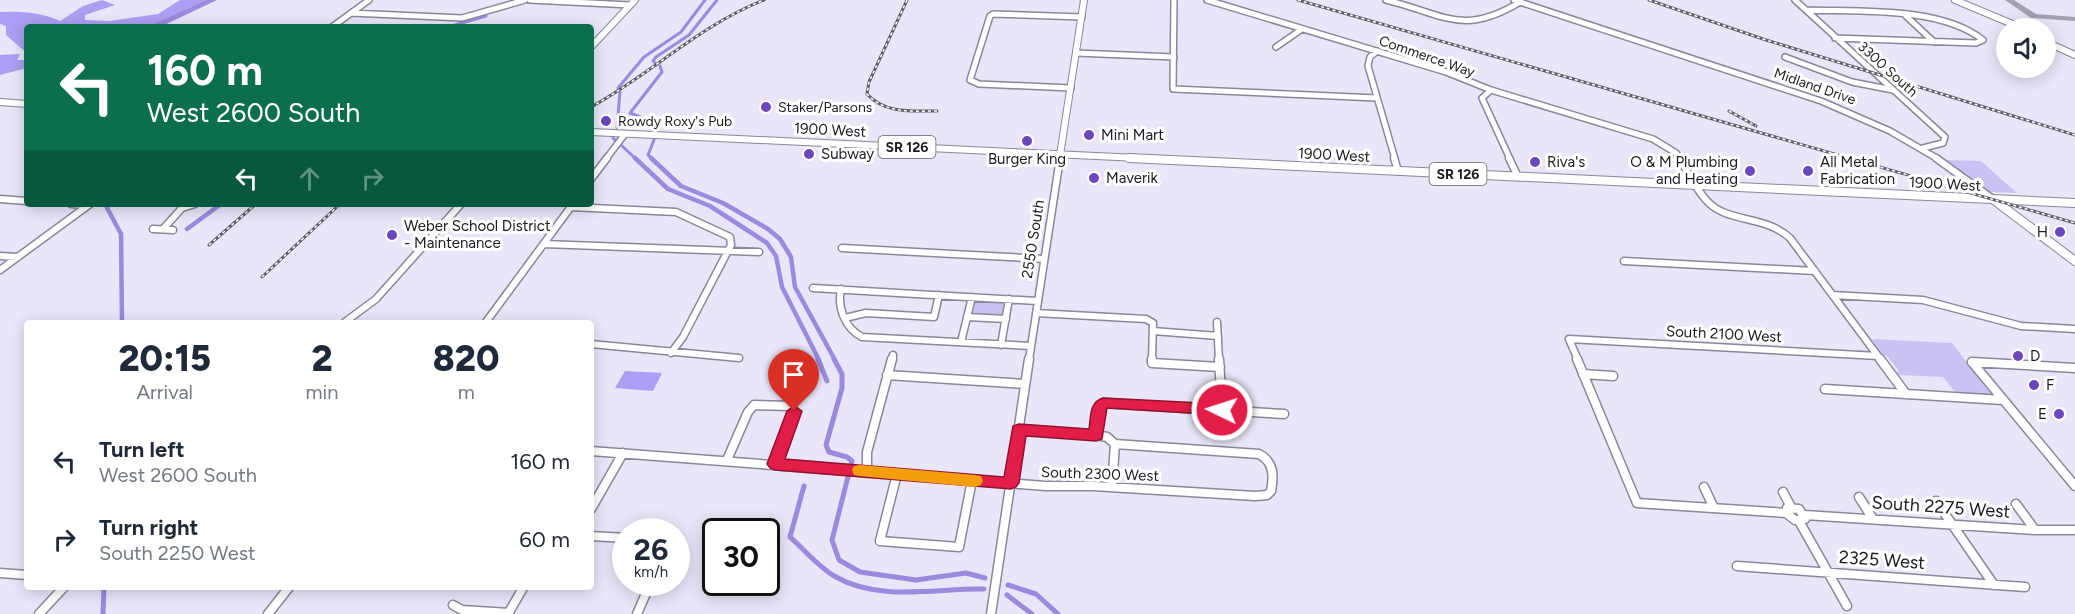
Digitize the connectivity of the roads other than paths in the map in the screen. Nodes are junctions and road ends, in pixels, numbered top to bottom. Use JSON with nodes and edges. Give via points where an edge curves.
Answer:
{"nodes":[{"id":1,"x":369,"y":0,"type":"edge"},
{"id":2,"x":525,"y":0,"type":"edge"},
{"id":3,"x":530,"y":0,"type":"edge"},
{"id":4,"x":1084,"y":0,"type":"edge"},
{"id":5,"x":1174,"y":0,"type":"edge"},
{"id":6,"x":1207,"y":0,"type":"edge"},
{"id":7,"x":1386,"y":0,"type":"edge"},
{"id":8,"x":1795,"y":0,"type":"edge"},
{"id":9,"x":1948,"y":0,"type":"edge"},
{"id":10,"x":1956,"y":0,"type":"edge"},
{"id":11,"x":1517,"y":1,"type":"edge"},
{"id":12,"x":633,"y":3,"type":"edge"},
{"id":13,"x":1806,"y":10,"type":"junction"},
{"id":14,"x":351,"y":13,"type":"junction"},
{"id":15,"x":1906,"y":16,"type":"junction"},
{"id":16,"x":1082,"y":17,"type":"junction"},
{"id":17,"x":1998,"y":18,"type":"edge"},
{"id":18,"x":1996,"y":20,"type":"edge"},
{"id":19,"x":336,"y":24,"type":"edge"},
{"id":20,"x":1302,"y":29,"type":"junction"},
{"id":21,"x":1835,"y":38,"type":"junction"},
{"id":22,"x":1934,"y":42,"type":"junction"},
{"id":23,"x":594,"y":43,"type":"edge"},
{"id":24,"x":2056,"y":44,"type":"edge"},
{"id":25,"x":1276,"y":47,"type":"dead end"},
{"id":26,"x":1377,"y":51,"type":"junction"},
{"id":27,"x":1076,"y":53,"type":"junction"},
{"id":28,"x":2075,"y":53,"type":"edge"},
{"id":29,"x":1174,"y":57,"type":"junction"},
{"id":30,"x":1785,"y":57,"type":"dead end"},
{"id":31,"x":1071,"y":88,"type":"junction"},
{"id":32,"x":1491,"y":90,"type":"junction"},
{"id":33,"x":1893,"y":90,"type":"junction"},
{"id":34,"x":1377,"y":98,"type":"junction"},
{"id":35,"x":0,"y":102,"type":"edge"},
{"id":36,"x":24,"y":104,"type":"edge"},
{"id":37,"x":594,"y":132,"type":"edge"},
{"id":38,"x":625,"y":134,"type":"junction"},
{"id":39,"x":1923,"y":148,"type":"junction"},
{"id":40,"x":1060,"y":155,"type":"junction"},
{"id":41,"x":1398,"y":171,"type":"junction"},
{"id":42,"x":594,"y":175,"type":"edge"},
{"id":43,"x":1518,"y":177,"type":"junction"},
{"id":44,"x":1697,"y":186,"type":"junction"},
{"id":45,"x":0,"y":199,"type":"edge"},
{"id":46,"x":1994,"y":200,"type":"junction"},
{"id":47,"x":24,"y":201,"type":"edge"},
{"id":48,"x":2075,"y":203,"type":"edge"},
{"id":49,"x":594,"y":206,"type":"edge"},
{"id":50,"x":86,"y":207,"type":"edge"},
{"id":51,"x":181,"y":207,"type":"edge"},
{"id":52,"x":458,"y":207,"type":"edge"},
{"id":53,"x":571,"y":207,"type":"edge"},
{"id":54,"x":153,"y":229,"type":"dead end"},
{"id":55,"x":163,"y":229,"type":"junction"},
{"id":56,"x":173,"y":230,"type":"dead end"},
{"id":57,"x":544,"y":244,"type":"junction"},
{"id":58,"x":842,"y":248,"type":"dead end"},
{"id":59,"x":727,"y":252,"type":"junction"},
{"id":60,"x":759,"y":252,"type":"dead end"},
{"id":61,"x":0,"y":256,"type":"edge"},
{"id":62,"x":18,"y":257,"type":"junction"},
{"id":63,"x":1044,"y":259,"type":"junction"},
{"id":64,"x":1624,"y":261,"type":"dead end"},
{"id":65,"x":2075,"y":261,"type":"edge"},
{"id":66,"x":0,"y":270,"type":"edge"},
{"id":67,"x":1815,"y":271,"type":"junction"},
{"id":68,"x":813,"y":288,"type":"dead end"},
{"id":69,"x":841,"y":290,"type":"junction"},
{"id":70,"x":939,"y":295,"type":"junction"},
{"id":71,"x":1833,"y":295,"type":"junction"},
{"id":72,"x":972,"y":297,"type":"junction"},
{"id":73,"x":1009,"y":299,"type":"junction"},
{"id":74,"x":1038,"y":301,"type":"junction"},
{"id":75,"x":1036,"y":313,"type":"junction"},
{"id":76,"x":967,"y":317,"type":"junction"},
{"id":77,"x":845,"y":318,"type":"junction"},
{"id":78,"x":1006,"y":319,"type":"junction"},
{"id":79,"x":348,"y":320,"type":"edge"},
{"id":80,"x":487,"y":320,"type":"edge"},
{"id":81,"x":1217,"y":322,"type":"dead end"},
{"id":82,"x":2075,"y":328,"type":"edge"},
{"id":83,"x":1153,"y":331,"type":"junction"},
{"id":84,"x":1218,"y":336,"type":"junction"},
{"id":85,"x":961,"y":342,"type":"junction"},
{"id":86,"x":594,"y":344,"type":"edge"},
{"id":87,"x":1001,"y":345,"type":"junction"},
{"id":88,"x":1031,"y":346,"type":"junction"},
{"id":89,"x":671,"y":353,"type":"junction"},
{"id":90,"x":893,"y":355,"type":"dead end"},
{"id":91,"x":1878,"y":356,"type":"junction"},
{"id":92,"x":739,"y":358,"type":"dead end"},
{"id":93,"x":1220,"y":368,"type":"junction"},
{"id":94,"x":2075,"y":368,"type":"edge"},
{"id":95,"x":1583,"y":374,"type":"junction"},
{"id":96,"x":887,"y":375,"type":"junction"},
{"id":97,"x":1613,"y":376,"type":"dead end"},
{"id":98,"x":1025,"y":384,"type":"junction"},
{"id":99,"x":1825,"y":389,"type":"dead end"},
{"id":100,"x":1906,"y":394,"type":"junction"},
{"id":101,"x":2003,"y":400,"type":"junction"},
{"id":102,"x":1222,"y":410,"type":"junction"},
{"id":103,"x":1284,"y":414,"type":"dead end"},
{"id":104,"x":1019,"y":430,"type":"junction"},
{"id":105,"x":1096,"y":435,"type":"junction"},
{"id":106,"x":1115,"y":444,"type":"junction"},
{"id":107,"x":594,"y":451,"type":"edge"},
{"id":108,"x":623,"y":453,"type":"junction"},
{"id":109,"x":727,"y":460,"type":"junction"},
{"id":110,"x":775,"y":464,"type":"junction"},
{"id":111,"x":862,"y":471,"type":"junction"},
{"id":112,"x":897,"y":474,"type":"junction"},
{"id":113,"x":972,"y":480,"type":"junction"},
{"id":114,"x":1011,"y":483,"type":"junction"},
{"id":115,"x":2075,"y":486,"type":"edge"},
{"id":116,"x":1112,"y":487,"type":"junction"},
{"id":117,"x":1704,"y":487,"type":"dead end"},
{"id":118,"x":1783,"y":492,"type":"dead end"},
{"id":119,"x":1859,"y":497,"type":"dead end"},
{"id":120,"x":1936,"y":501,"type":"dead end"},
{"id":121,"x":594,"y":504,"type":"edge"},
{"id":122,"x":2016,"y":504,"type":"dead end"},
{"id":123,"x":1714,"y":508,"type":"junction"},
{"id":124,"x":1789,"y":510,"type":"junction"},
{"id":125,"x":1802,"y":518,"type":"junction"},
{"id":126,"x":1873,"y":519,"type":"junction"},
{"id":127,"x":1952,"y":524,"type":"junction"},
{"id":128,"x":2035,"y":530,"type":"junction"},
{"id":129,"x":2075,"y":530,"type":"edge"},
{"id":130,"x":594,"y":536,"type":"edge"},
{"id":131,"x":612,"y":537,"type":"edge"},
{"id":132,"x":1737,"y":566,"type":"dead end"},
{"id":133,"x":0,"y":573,"type":"edge"},
{"id":134,"x":1828,"y":573,"type":"junction"},
{"id":135,"x":24,"y":575,"type":"edge"},
{"id":136,"x":1994,"y":585,"type":"junction"},
{"id":137,"x":2025,"y":587,"type":"dead end"},
{"id":138,"x":61,"y":590,"type":"edge"},
{"id":139,"x":287,"y":590,"type":"edge"},
{"id":140,"x":522,"y":590,"type":"edge"},
{"id":141,"x":645,"y":596,"type":"edge"},
{"id":142,"x":453,"y":605,"type":"dead end"},
{"id":143,"x":1847,"y":606,"type":"dead end"},
{"id":144,"x":39,"y":614,"type":"edge"},
{"id":145,"x":268,"y":614,"type":"edge"},
{"id":146,"x":509,"y":614,"type":"edge"},
{"id":147,"x":637,"y":614,"type":"edge"},
{"id":148,"x":991,"y":614,"type":"edge"}],
"edges":[{"from":1,"to":14,"type":"street"},
{"from":2,"to":14,"type":"street","via":[[468,17]]},
{"from":3,"to":12,"type":"street"},
{"from":4,"to":16,"type":"main road","name":"2550 South"},
{"from":5,"to":29,"type":"street"},
{"from":6,"to":20,"type":"street","name":"Commerce Way"},
{"from":7,"to":11,"type":"street","via":[[1448,19],[1473,21],[1488,19]]},
{"from":8,"to":13,"type":"street","name":"3300 South"},
{"from":9,"to":18,"type":"main road"},
{"from":10,"to":17,"type":"main road"},
{"from":11,"to":39,"type":"street","name":"Midland Drive","via":[[1823,102]]},
{"from":12,"to":23,"type":"main road"},
{"from":13,"to":15,"type":"street"},
{"from":13,"to":21,"type":"street","name":"3300 South"},
{"from":14,"to":19,"type":"street"},
{"from":15,"to":22,"type":"street"},
{"from":15,"to":22,"type":"street","via":[[1936,19],[1970,29],[1982,37],[1982,42]]},
{"from":16,"to":27,"type":"main road","name":"2550 South"},
{"from":16,"to":31,"type":"street","via":[[998,13],[990,16],[970,80],[979,84]]},
{"from":20,"to":25,"type":"street"},
{"from":20,"to":26,"type":"street","name":"Commerce Way"},
{"from":21,"to":22,"type":"street"},
{"from":21,"to":33,"type":"street","name":"3300 South"},
{"from":24,"to":28,"type":"main road"},
{"from":26,"to":32,"type":"street","name":"Commerce Way"},
{"from":26,"to":34,"type":"street","via":[[1368,62]]},
{"from":27,"to":29,"type":"street"},
{"from":27,"to":31,"type":"main road","name":"2550 South"},
{"from":29,"to":34,"type":"street","via":[[1173,89]]},
{"from":30,"to":33,"type":"street","via":[[1854,84]]},
{"from":31,"to":40,"type":"main road","name":"2550 South"},
{"from":32,"to":43,"type":"street","via":[[1482,98]]},
{"from":32,"to":44,"type":"street","name":"Commerce Way","via":[[1653,139],[1676,153]]},
{"from":33,"to":39,"type":"street","name":"3300 South","via":[[1945,137],[1943,142]]},
{"from":34,"to":41,"type":"street"},
{"from":35,"to":36,"type":"main road"},
{"from":37,"to":38,"type":"main road","name":"1900 West","number":"SR 126"},
{"from":38,"to":40,"type":"main road","name":"1900 West","number":"SR 126"},
{"from":38,"to":42,"type":"street"},
{"from":39,"to":46,"type":"street","name":"Midland Drive"},
{"from":40,"to":41,"type":"main road","name":"1900 West","number":"SR 126"},
{"from":40,"to":63,"type":"street","name":"2550 South"},
{"from":41,"to":43,"type":"main road","name":"1900 West","number":"SR 126"},
{"from":43,"to":44,"type":"main road","name":"1900 West","number":"SR 126"},
{"from":44,"to":46,"type":"main road","name":"1900 West","number":"SR 126"},
{"from":44,"to":67,"type":"street","name":"Commerce Way","via":[[1708,202],[1720,210],[1779,228]]},
{"from":45,"to":47,"type":"street"},
{"from":46,"to":48,"type":"main road","name":"1900 West","number":"SR 126"},
{"from":46,"to":65,"type":"main road","name":"Midland Drive"},
{"from":49,"to":59,"type":"street","via":[[684,214],[730,237]]},
{"from":50,"to":62,"type":"street"},
{"from":51,"to":55,"type":"street"},
{"from":52,"to":79,"type":"street","via":[[376,299]]},
{"from":53,"to":57,"type":"street"},
{"from":54,"to":55,"type":"street"},
{"from":55,"to":56,"type":"street"},
{"from":57,"to":59,"type":"street"},
{"from":57,"to":80,"type":"street"},
{"from":58,"to":63,"type":"street"},
{"from":59,"to":60,"type":"street"},
{"from":59,"to":89,"type":"street"},
{"from":61,"to":62,"type":"street"},
{"from":62,"to":66,"type":"street"},
{"from":63,"to":74,"type":"street","name":"2550 South"},
{"from":64,"to":67,"type":"street"},
{"from":67,"to":71,"type":"street"},
{"from":68,"to":69,"type":"street"},
{"from":69,"to":70,"type":"street"},
{"from":69,"to":77,"type":"street","via":[[838,301]]},
{"from":70,"to":72,"type":"street"},
{"from":70,"to":77,"type":"street","via":[[934,317],[866,313]]},
{"from":71,"to":82,"type":"street","via":[[1923,300],[2021,326]]},
{"from":71,"to":91,"type":"street"},
{"from":72,"to":73,"type":"street"},
{"from":72,"to":76,"type":"street"},
{"from":73,"to":74,"type":"street"},
{"from":73,"to":78,"type":"street"},
{"from":74,"to":75,"type":"street","name":"2550 South"},
{"from":75,"to":83,"type":"street","via":[[1151,320]]},
{"from":75,"to":88,"type":"street","name":"2550 South"},
{"from":76,"to":78,"type":"street"},
{"from":76,"to":85,"type":"street"},
{"from":77,"to":85,"type":"street","via":[[857,335]]},
{"from":78,"to":87,"type":"street"},
{"from":81,"to":84,"type":"street"},
{"from":83,"to":84,"type":"street"},
{"from":83,"to":93,"type":"street","via":[[1152,363]]},
{"from":84,"to":93,"type":"street"},
{"from":85,"to":87,"type":"street"},
{"from":86,"to":89,"type":"street"},
{"from":87,"to":88,"type":"street"},
{"from":88,"to":98,"type":"street","name":"2550 South"},
{"from":89,"to":92,"type":"street"},
{"from":90,"to":96,"type":"street"},
{"from":91,"to":95,"type":"street","name":"South 2100 West","via":[[1569,339]]},
{"from":91,"to":100,"type":"street"},
{"from":93,"to":102,"type":"street"},
{"from":94,"to":101,"type":"street","via":[[1972,362]]},
{"from":95,"to":97,"type":"street"},
{"from":95,"to":123,"type":"street","via":[[1637,503]]},
{"from":96,"to":98,"type":"street"},
{"from":96,"to":111,"type":"street"},
{"from":98,"to":104,"type":"street","name":"2550 South"},
{"from":99,"to":100,"type":"street"},
{"from":100,"to":101,"type":"street"},
{"from":101,"to":115,"type":"street"},
{"from":102,"to":103,"type":"street"},
{"from":102,"to":105,"type":"street","via":[[1103,403]]},
{"from":104,"to":105,"type":"street"},
{"from":104,"to":114,"type":"street","name":"2550 South"},
{"from":105,"to":106,"type":"street"},
{"from":106,"to":116,"type":"street"},
{"from":106,"to":116,"type":"street","name":"South 2300 West","via":[[1248,452],[1268,458],[1273,481],[1267,495]]},
{"from":107,"to":108,"type":"street","name":"South 2300 West"},
{"from":108,"to":109,"type":"street","name":"South 2300 West"},
{"from":108,"to":121,"type":"street"},
{"from":109,"to":110,"type":"street","name":"South 2300 West"},
{"from":109,"to":110,"type":"street","via":[[754,405],[790,406],[794,411]]},
{"from":110,"to":111,"type":"street","name":"South 2300 West"},
{"from":111,"to":112,"type":"street","name":"South 2300 West"},
{"from":112,"to":113,"type":"street","name":"South 2300 West"},
{"from":112,"to":113,"type":"street","via":[[880,541],[959,547]]},
{"from":113,"to":114,"type":"street","name":"South 2300 West"},
{"from":114,"to":116,"type":"street","name":"South 2300 West"},
{"from":114,"to":148,"type":"street","name":"2550 South"},
{"from":117,"to":123,"type":"street"},
{"from":118,"to":124,"type":"street"},
{"from":119,"to":126,"type":"street"},
{"from":120,"to":127,"type":"street"},
{"from":122,"to":128,"type":"street"},
{"from":123,"to":124,"type":"street"},
{"from":124,"to":125,"type":"street"},
{"from":125,"to":126,"type":"street","name":"South 2275 West"},
{"from":125,"to":134,"type":"street"},
{"from":126,"to":127,"type":"street","name":"South 2275 West"},
{"from":127,"to":128,"type":"street","name":"South 2275 West"},
{"from":127,"to":136,"type":"street"},
{"from":128,"to":129,"type":"street","name":"South 2275 West"},
{"from":130,"to":131,"type":"street"},
{"from":132,"to":134,"type":"street","name":"2325 West"},
{"from":133,"to":135,"type":"street"},
{"from":134,"to":136,"type":"street","name":"2325 West"},
{"from":134,"to":143,"type":"street"},
{"from":136,"to":137,"type":"street","name":"2325 West"},
{"from":138,"to":144,"type":"street"},
{"from":139,"to":145,"type":"street"},
{"from":140,"to":146,"type":"street"},
{"from":141,"to":147,"type":"street"},
{"from":142,"to":146,"type":"street","via":[[462,610]]}]}
